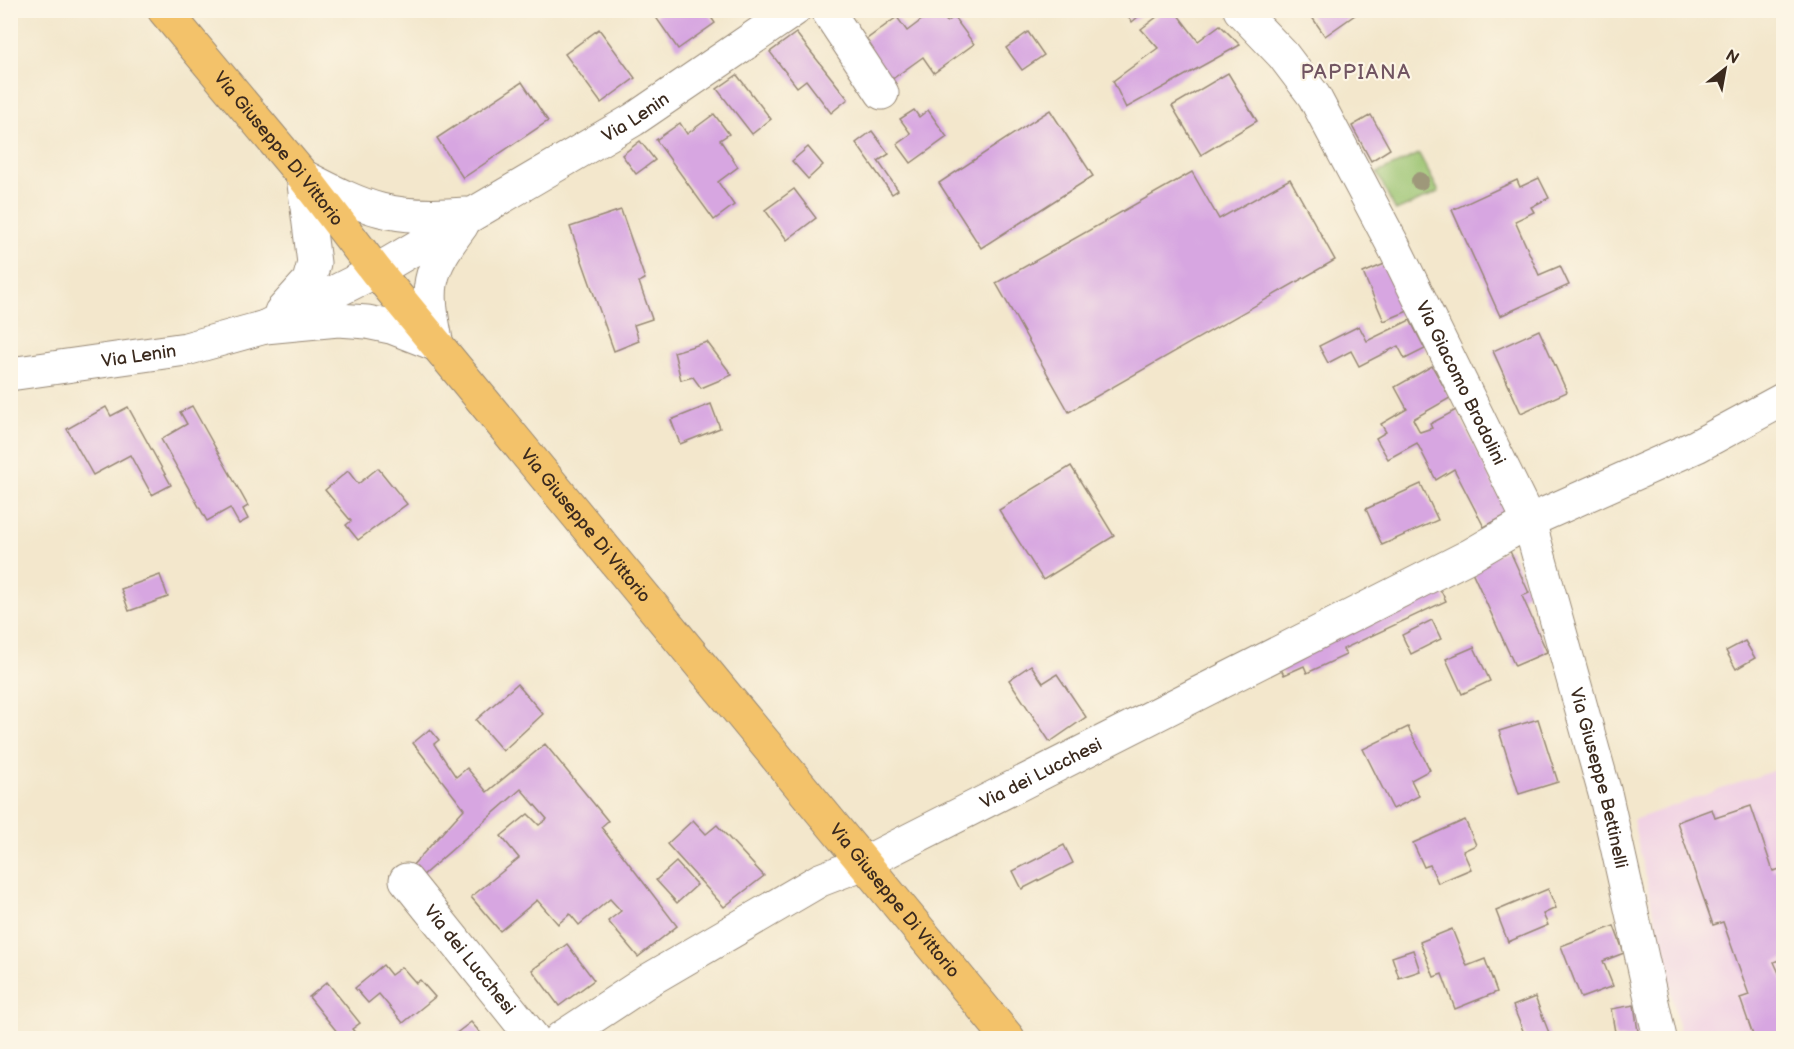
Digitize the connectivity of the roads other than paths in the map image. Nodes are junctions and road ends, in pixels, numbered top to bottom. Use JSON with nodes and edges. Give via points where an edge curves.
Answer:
{"nodes":[{"id":1,"x":164,"y":10,"type":"edge"},
{"id":2,"x":794,"y":10,"type":"edge"},
{"id":3,"x":827,"y":10,"type":"edge"},
{"id":4,"x":1240,"y":10,"type":"edge"},
{"id":5,"x":882,"y":93,"type":"dead end"},
{"id":6,"x":303,"y":176,"type":"junction"},
{"id":7,"x":471,"y":214,"type":"junction"},
{"id":8,"x":376,"y":271,"type":"junction"},
{"id":9,"x":265,"y":327,"type":"junction"},
{"id":10,"x":437,"y":345,"type":"junction"},
{"id":11,"x":10,"y":374,"type":"edge"},
{"id":12,"x":1784,"y":399,"type":"edge"},
{"id":13,"x":1528,"y":521,"type":"junction"},
{"id":14,"x":864,"y":863,"type":"junction"},
{"id":15,"x":406,"y":879,"type":"dead end"},
{"id":16,"x":534,"y":1038,"type":"edge"},
{"id":17,"x":561,"y":1038,"type":"edge"},
{"id":18,"x":1008,"y":1038,"type":"edge"},
{"id":19,"x":1660,"y":1038,"type":"edge"}],
"edges":[{"from":1,"to":6,"type":"main road","name":"Via Giuseppe Di Vittorio"},
{"from":2,"to":7,"type":"street","name":"Via Lenin","via":[[633,120]]},
{"from":3,"to":5,"type":"street"},
{"from":4,"to":13,"type":"street","name":"Via Giacomo Brodolini","via":[[1283,55],[1314,96],[1394,247]]},
{"from":6,"to":7,"type":"street","name":"Via Lenin","via":[[356,204],[381,212],[427,218]]},
{"from":6,"to":8,"type":"main road","name":"Via Giuseppe Di Vittorio"},
{"from":6,"to":9,"type":"street","name":"Via Lenin","via":[[314,263],[309,281],[298,296]]},
{"from":7,"to":8,"type":"street","name":"Via Lenin"},
{"from":7,"to":10,"type":"street","name":"Via Lenin","via":[[433,268],[428,289]]},
{"from":8,"to":9,"type":"street","name":"Via Lenin"},
{"from":8,"to":10,"type":"main road","name":"Via Giuseppe Di Vittorio"},
{"from":9,"to":10,"type":"street","name":"Via Lenin","via":[[338,320],[367,322],[411,333]]},
{"from":9,"to":11,"type":"street","name":"Via Lenin","via":[[186,349]]},
{"from":10,"to":14,"type":"main road","name":"Via Giuseppe Di Vittorio"},
{"from":12,"to":13,"type":"street","via":[[1697,446]]},
{"from":13,"to":14,"type":"street","name":"Via dei Lucchesi","via":[[1471,555]]},
{"from":13,"to":19,"type":"street","name":"Via Giuseppe Bettinelli","via":[[1606,797]]},
{"from":14,"to":17,"type":"street","name":"Via dei Lucchesi","via":[[810,886],[649,980]]},
{"from":14,"to":18,"type":"main road","name":"Via Giuseppe Di Vittorio"},
{"from":15,"to":16,"type":"street","name":"Via dei Lucchesi"}]}
